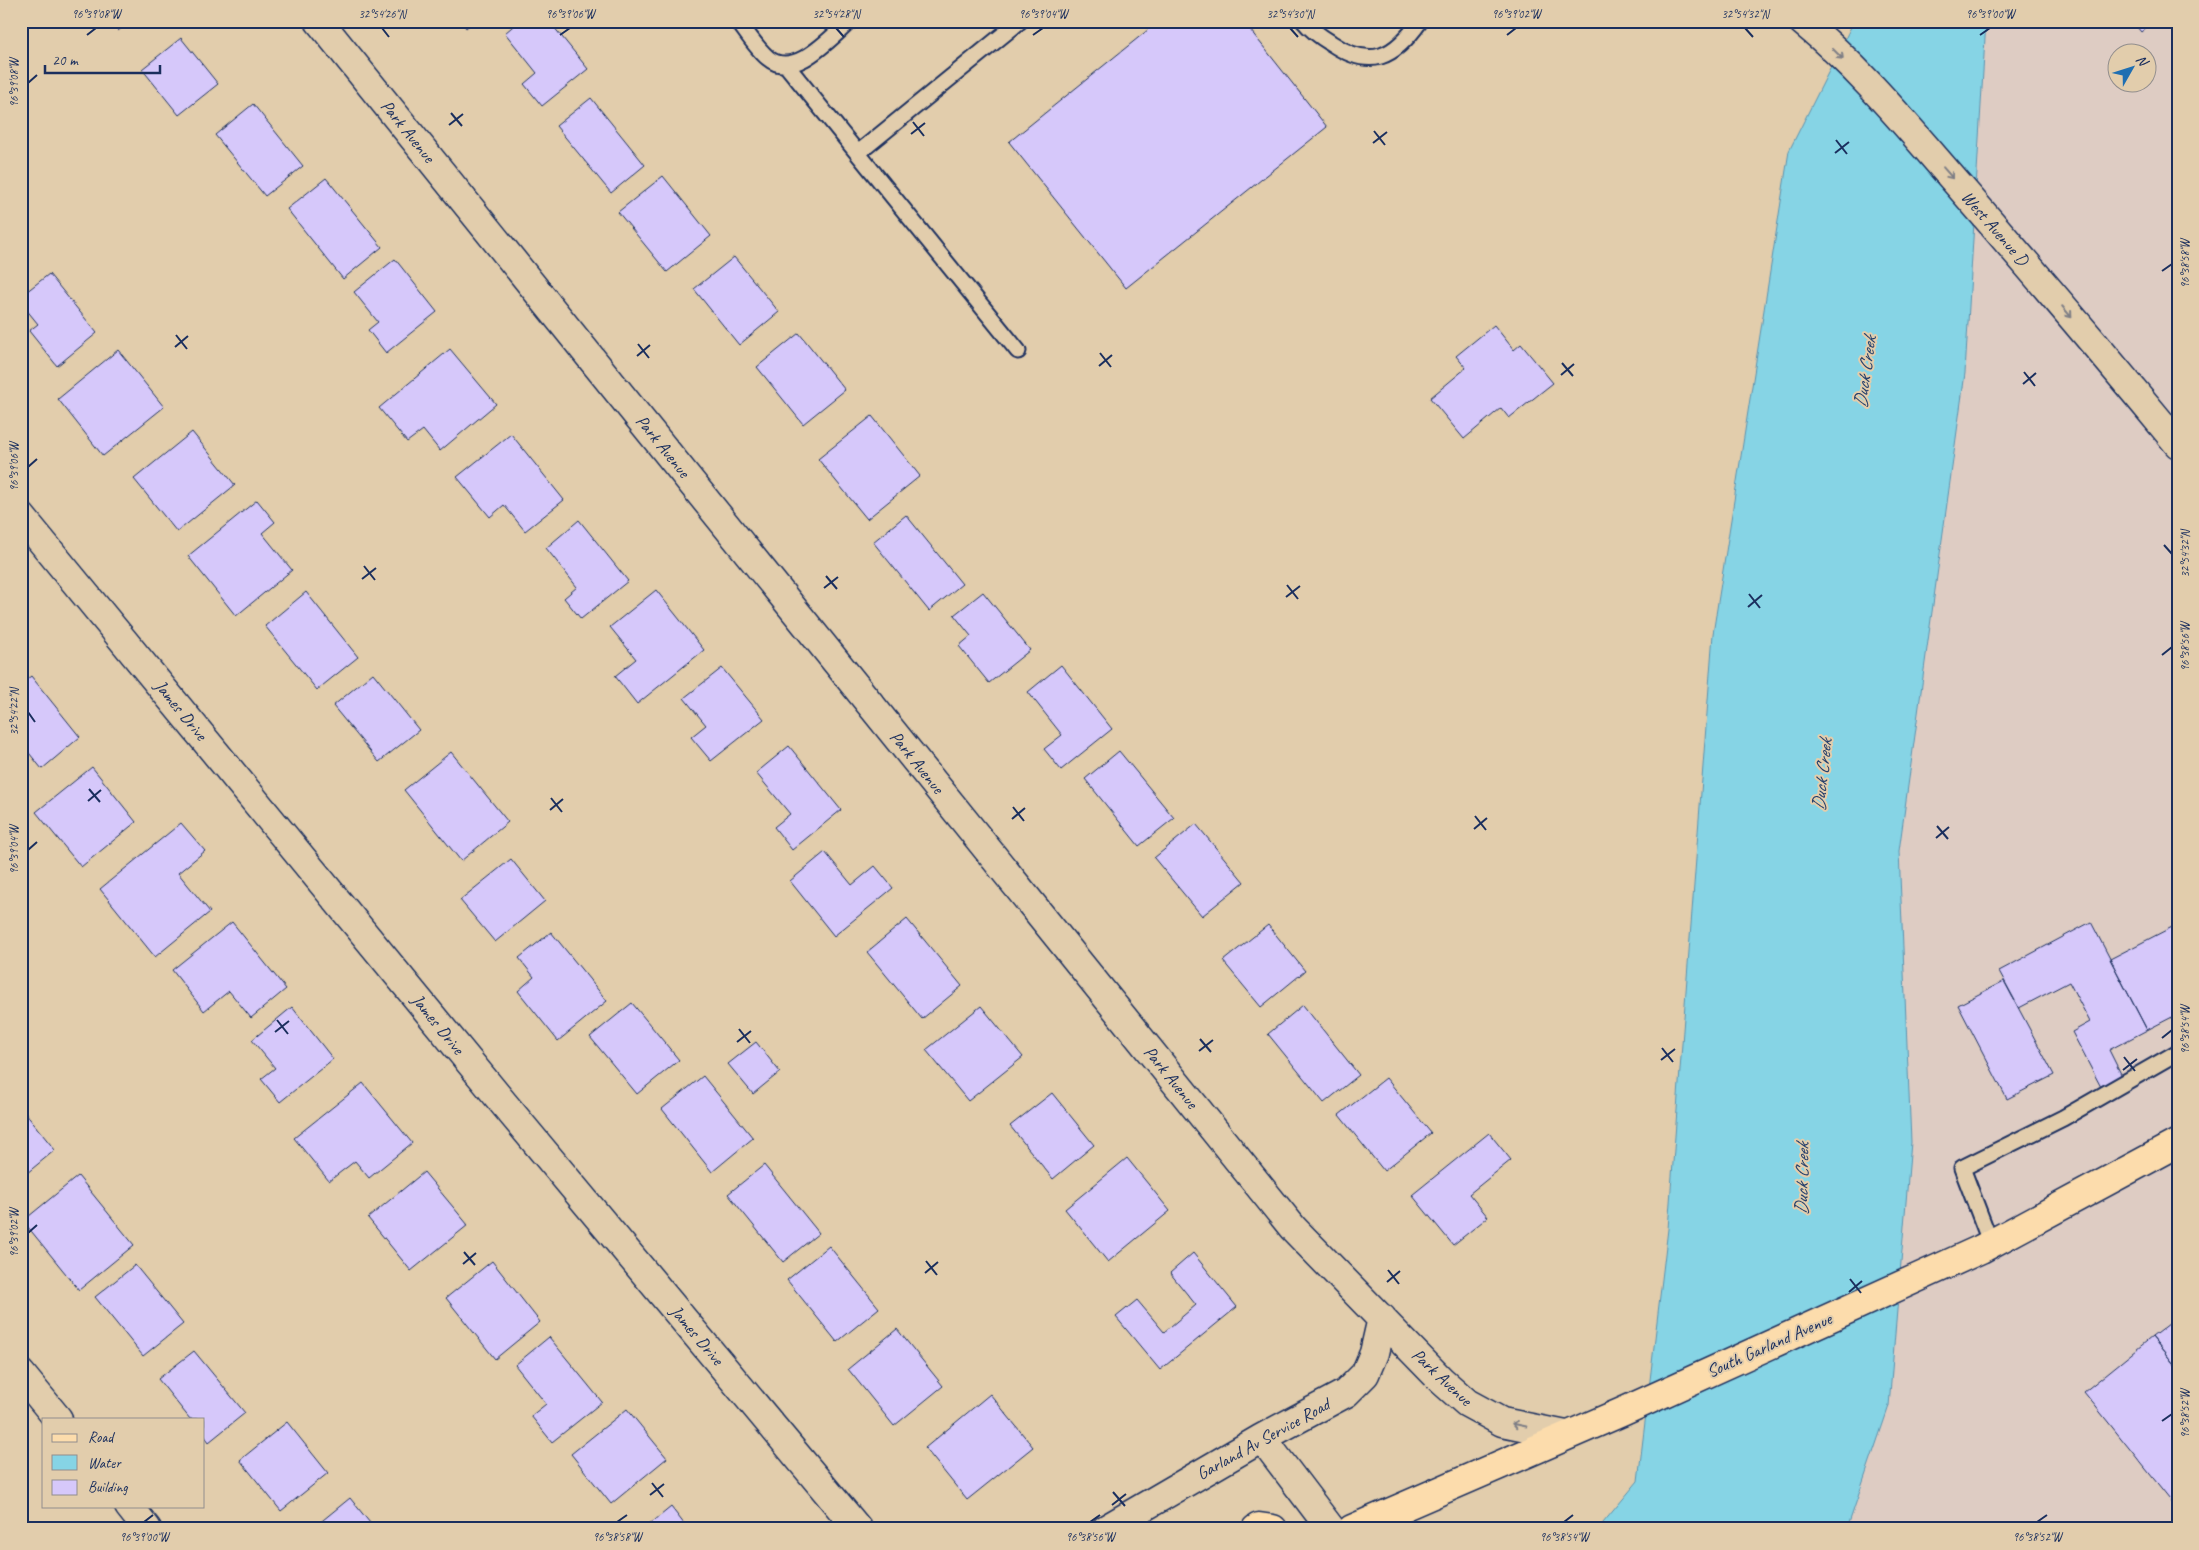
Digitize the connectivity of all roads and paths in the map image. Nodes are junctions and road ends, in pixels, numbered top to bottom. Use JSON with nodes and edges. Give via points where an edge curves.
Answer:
{"nodes":[{"id":1,"x":320,"y":21,"type":"edge"},
{"id":2,"x":738,"y":21,"type":"edge"},
{"id":3,"x":850,"y":21,"type":"edge"},
{"id":4,"x":1020,"y":21,"type":"edge"},
{"id":5,"x":1304,"y":21,"type":"edge"},
{"id":6,"x":1420,"y":21,"type":"edge"},
{"id":7,"x":1802,"y":21,"type":"edge"},
{"id":8,"x":787,"y":66,"type":"junction"},
{"id":9,"x":858,"y":153,"type":"junction"},
{"id":10,"x":1018,"y":351,"type":"dead end"},
{"id":11,"x":2178,"y":444,"type":"edge"},
{"id":12,"x":21,"y":516,"type":"edge"},
{"id":13,"x":2178,"y":1052,"type":"edge"},
{"id":14,"x":2178,"y":1143,"type":"edge"},
{"id":15,"x":1986,"y":1246,"type":"junction"},
{"id":16,"x":1382,"y":1318,"type":"junction"},
{"id":17,"x":21,"y":1374,"type":"edge"},
{"id":18,"x":57,"y":1418,"type":"edge"},
{"id":19,"x":1566,"y":1435,"type":"junction"},
{"id":20,"x":1262,"y":1438,"type":"junction"},
{"id":21,"x":131,"y":1508,"type":"edge"},
{"id":22,"x":147,"y":1529,"type":"edge"},
{"id":23,"x":858,"y":1529,"type":"edge"},
{"id":24,"x":1106,"y":1529,"type":"edge"},
{"id":25,"x":1256,"y":1529,"type":"edge"},
{"id":26,"x":1273,"y":1529,"type":"edge"},
{"id":27,"x":1331,"y":1529,"type":"edge"},
{"id":28,"x":1352,"y":1529,"type":"edge"}],
"edges":[{"from":1,"to":16,"type":"street","name":"Park Avenue","via":[[1293,1228]]},
{"from":2,"to":8,"type":"lane","via":[[768,59]]},
{"from":3,"to":8,"type":"lane","via":[[801,62]]},
{"from":4,"to":9,"type":"lane"},
{"from":5,"to":6,"type":"lane","via":[[1311,30],[1346,53],[1366,59],[1389,53],[1406,40]]},
{"from":7,"to":11,"type":"street","name":"West Avenue D","one_way":true,"via":[[1890,107]]},
{"from":8,"to":9,"type":"lane"},
{"from":9,"to":10,"type":"lane"},
{"from":12,"to":23,"type":"street","name":"James Drive"},
{"from":13,"to":15,"type":"lane","via":[[2063,1118],[1962,1168]]},
{"from":14,"to":15,"type":"main road","name":"South Garland Avenue"},
{"from":15,"to":19,"type":"main road","name":"South Garland Avenue"},
{"from":19,"to":16,"type":"street","name":"Park Avenue","one_way":true,"via":[[1502,1422],[1467,1403]]},
{"from":16,"to":20,"type":"street","name":"Garland Av Service Road","via":[[1374,1353],[1365,1374],[1346,1393]]},
{"from":17,"to":18,"type":"street"},
{"from":19,"to":28,"type":"main road","name":"South Garland Avenue"},
{"from":20,"to":24,"type":"street","name":"Garland Av Service Road"},
{"from":20,"to":27,"type":"street"},
{"from":21,"to":22,"type":"street"},
{"from":25,"to":26,"type":"main road"}]}
